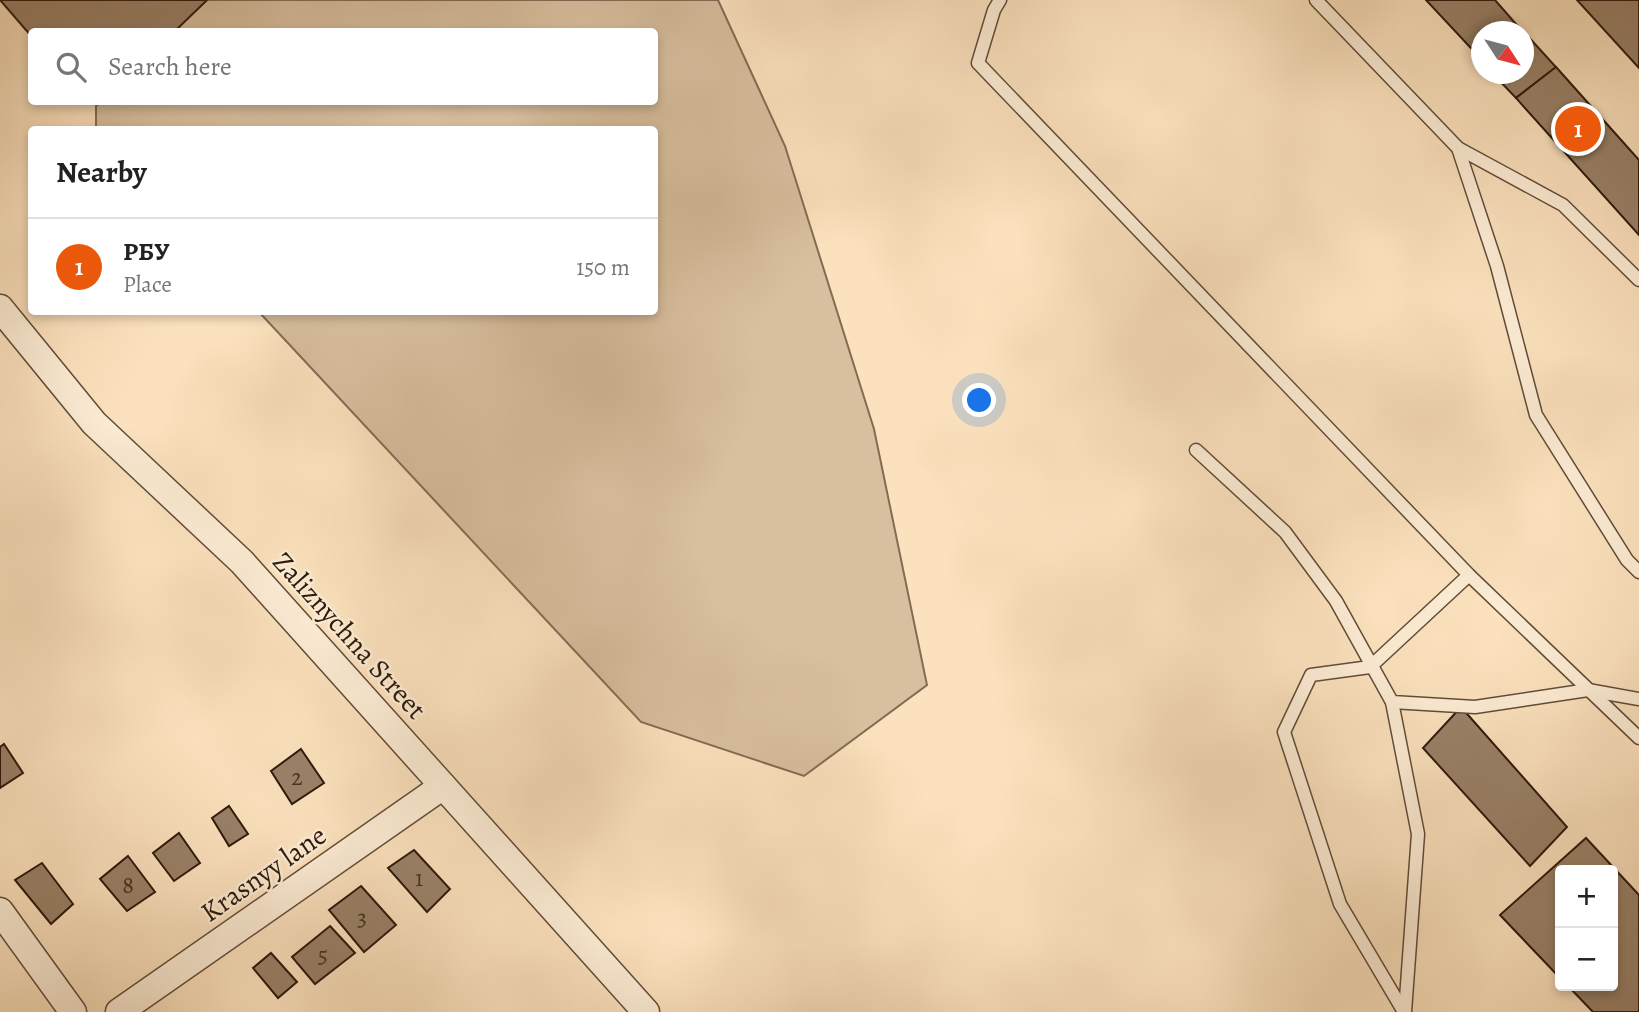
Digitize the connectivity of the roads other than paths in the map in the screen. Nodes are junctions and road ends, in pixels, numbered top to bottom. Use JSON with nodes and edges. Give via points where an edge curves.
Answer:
{"nodes":[{"id":1,"x":1000,"y":0,"type":"edge"},
{"id":2,"x":1316,"y":0,"type":"edge"},
{"id":3,"x":1458,"y":148,"type":"junction"},
{"id":4,"x":1639,"y":280,"type":"edge"},
{"id":5,"x":0,"y":308,"type":"edge"},
{"id":6,"x":1196,"y":450,"type":"dead end"},
{"id":7,"x":1639,"y":572,"type":"edge"},
{"id":8,"x":1469,"y":575,"type":"junction"},
{"id":9,"x":1370,"y":667,"type":"junction"},
{"id":10,"x":1588,"y":690,"type":"junction"},
{"id":11,"x":1639,"y":699,"type":"edge"},
{"id":12,"x":1392,"y":702,"type":"junction"},
{"id":13,"x":1639,"y":738,"type":"edge"},
{"id":14,"x":443,"y":786,"type":"junction"},
{"id":15,"x":0,"y":911,"type":"edge"},
{"id":16,"x":73,"y":1012,"type":"edge"},
{"id":17,"x":120,"y":1012,"type":"edge"},
{"id":18,"x":646,"y":1012,"type":"edge"},
{"id":19,"x":1404,"y":1012,"type":"edge"}],
"edges":[{"from":1,"to":8,"type":"lane","via":[[978,63]]},
{"from":2,"to":3,"type":"lane"},
{"from":3,"to":4,"type":"lane","via":[[1563,205]]},
{"from":3,"to":7,"type":"lane","via":[[1497,266],[1536,415]]},
{"from":5,"to":14,"type":"street","name":"Zaliznychna Street","via":[[93,423],[242,562]]},
{"from":6,"to":9,"type":"lane","via":[[1284,532],[1336,601]]},
{"from":8,"to":9,"type":"lane"},
{"from":8,"to":10,"type":"lane"},
{"from":9,"to":12,"type":"lane"},
{"from":9,"to":19,"type":"lane","via":[[1311,675],[1284,732],[1340,904]]},
{"from":10,"to":11,"type":"lane"},
{"from":10,"to":12,"type":"lane","via":[[1475,707]]},
{"from":10,"to":13,"type":"lane"},
{"from":12,"to":19,"type":"lane","via":[[1418,834]]},
{"from":14,"to":17,"type":"street","name":"Krasnyy lane"},
{"from":14,"to":18,"type":"street","name":"Zaliznychna Street"},
{"from":15,"to":16,"type":"street"}]}
